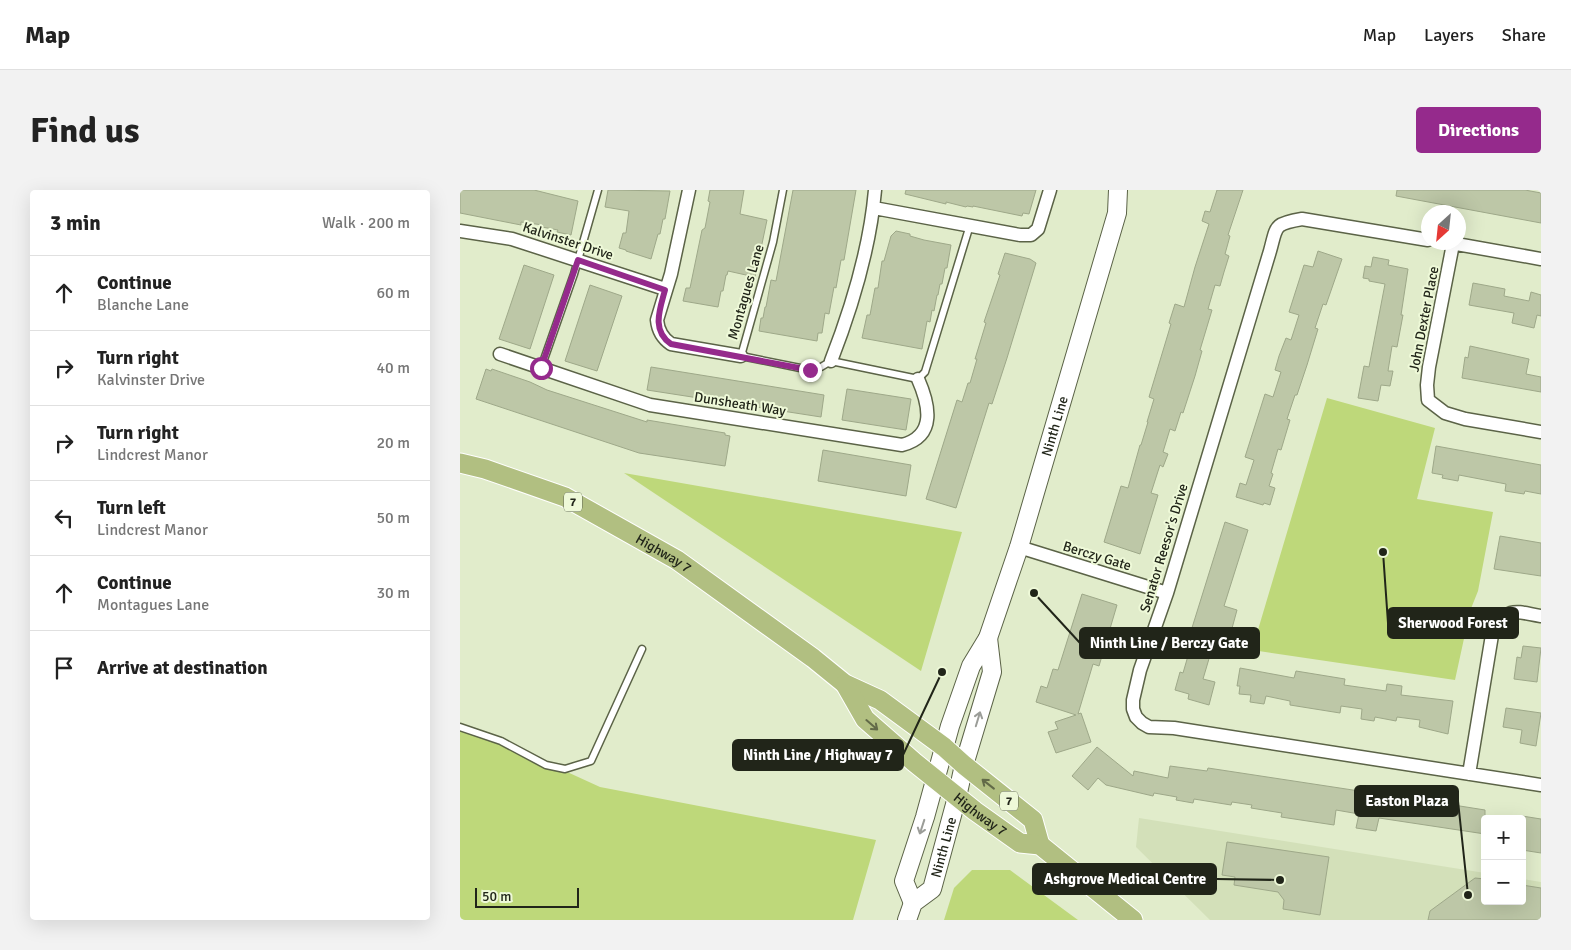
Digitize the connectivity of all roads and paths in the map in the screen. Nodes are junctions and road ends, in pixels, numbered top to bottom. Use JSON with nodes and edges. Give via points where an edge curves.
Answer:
{"nodes":[{"id":1,"x":598,"y":190,"type":"edge"},
{"id":2,"x":689,"y":190,"type":"edge"},
{"id":3,"x":783,"y":190,"type":"edge"},
{"id":4,"x":875,"y":190,"type":"edge"},
{"id":5,"x":1050,"y":190,"type":"edge"},
{"id":6,"x":1118,"y":190,"type":"edge"},
{"id":7,"x":1131,"y":190,"type":"edge"},
{"id":8,"x":874,"y":208,"type":"junction"},
{"id":9,"x":1117,"y":212,"type":"junction"},
{"id":10,"x":970,"y":225,"type":"junction"},
{"id":11,"x":460,"y":231,"type":"edge"},
{"id":12,"x":1421,"y":239,"type":"edge"},
{"id":13,"x":1466,"y":246,"type":"edge"},
{"id":14,"x":1448,"y":250,"type":"edge"},
{"id":15,"x":578,"y":260,"type":"junction"},
{"id":16,"x":1541,"y":260,"type":"edge"},
{"id":17,"x":665,"y":290,"type":"junction"},
{"id":18,"x":500,"y":354,"type":"dead end"},
{"id":19,"x":741,"y":356,"type":"junction"},
{"id":20,"x":831,"y":361,"type":"junction"},
{"id":21,"x":541,"y":368,"type":"junction"},
{"id":22,"x":918,"y":379,"type":"junction"},
{"id":23,"x":1541,"y":432,"type":"edge"},
{"id":24,"x":460,"y":462,"type":"edge"},
{"id":25,"x":1019,"y":547,"type":"junction"},
{"id":26,"x":1167,"y":593,"type":"junction"},
{"id":27,"x":1541,"y":616,"type":"edge"},
{"id":28,"x":988,"y":638,"type":"junction"},
{"id":29,"x":642,"y":649,"type":"dead end"},
{"id":30,"x":845,"y":684,"type":"junction"},
{"id":31,"x":460,"y":727,"type":"edge"},
{"id":32,"x":944,"y":747,"type":"junction"},
{"id":33,"x":964,"y":766,"type":"junction"},
{"id":34,"x":1469,"y":774,"type":"junction"},
{"id":35,"x":936,"y":780,"type":"junction"},
{"id":36,"x":1541,"y":784,"type":"edge"},
{"id":37,"x":958,"y":797,"type":"junction"},
{"id":38,"x":1040,"y":845,"type":"junction"},
{"id":39,"x":913,"y":903,"type":"junction"},
{"id":40,"x":907,"y":920,"type":"edge"},
{"id":41,"x":1133,"y":920,"type":"edge"}],
"edges":[{"from":1,"to":15,"type":"lane"},
{"from":2,"to":17,"type":"street"},
{"from":3,"to":19,"type":"lane","name":"Montagues Lane","via":[[773,242]]},
{"from":4,"to":8,"type":"street"},
{"from":5,"to":10,"type":"street","via":[[1038,229],[1031,235]]},
{"from":6,"to":9,"type":"main road","name":"Ninth Line"},
{"from":7,"to":9,"type":"main road","name":"Ninth Line"},
{"from":8,"to":10,"type":"street"},
{"from":8,"to":20,"type":"street","via":[[865,256]]},
{"from":9,"to":25,"type":"main road","name":"Ninth Line"},
{"from":10,"to":22,"type":"lane","via":[[925,372]]},
{"from":11,"to":15,"type":"street","name":"Kalvinster Drive","via":[[512,239]]},
{"from":12,"to":26,"type":"street","name":"Senator Reesor's Drive","via":[[1302,219],[1289,221],[1274,232]]},
{"from":13,"to":16,"type":"street"},
{"from":14,"to":23,"type":"street","name":"John Dexter Place","via":[[1429,367],[1428,400],[1444,413],[1465,419]]},
{"from":15,"to":17,"type":"street","name":"Kalvinster Drive"},
{"from":15,"to":21,"type":"lane"},
{"from":17,"to":19,"type":"street","via":[[657,320],[665,340],[671,344]]},
{"from":18,"to":21,"type":"street","name":"Dunsheath Way"},
{"from":19,"to":20,"type":"lane","name":"Montagues Lane","via":[[810,370]]},
{"from":20,"to":22,"type":"lane"},
{"from":21,"to":22,"type":"street","name":"Dunsheath Way","via":[[650,405],[902,445],[916,439],[927,421],[928,407]]},
{"from":24,"to":30,"type":"main road","name":"Highway 7","number":"7","via":[[565,497],[677,560]]},
{"from":25,"to":26,"type":"street","name":"Berczy Gate"},
{"from":25,"to":28,"type":"main road","name":"Ninth Line"},
{"from":26,"to":34,"type":"street","name":"Senator Reesor's Drive","via":[[1133,700],[1136,717],[1142,723],[1149,727],[1174,728]]},
{"from":27,"to":34,"type":"street","via":[[1516,611],[1501,619],[1493,629]]},
{"from":28,"to":32,"type":"main road","name":"Ninth Line","via":[[971,666]]},
{"from":33,"to":28,"type":"main road","name":"Ninth Line","one_way":true,"via":[[992,672]]},
{"from":29,"to":31,"type":"lane","via":[[591,761],[565,769],[546,765],[501,741]]},
{"from":30,"to":32,"type":"main road","name":"Highway 7","number":"7","via":[[880,700]]},
{"from":30,"to":35,"type":"main road","name":"Highway 7","number":"7","one_way":true,"via":[[865,719]]},
{"from":32,"to":33,"type":"main road","name":"Highway 7","number":"7"},
{"from":32,"to":35,"type":"main road","name":"Ninth Line"},
{"from":33,"to":37,"type":"main road","name":"Ninth Line"},
{"from":38,"to":33,"type":"main road","name":"Highway 7","number":"7","one_way":true,"via":[[1034,820]]},
{"from":34,"to":36,"type":"street","name":"Senator Reesor's Drive"},
{"from":35,"to":37,"type":"main road","name":"Highway 7","number":"7"},
{"from":35,"to":39,"type":"main road","name":"Ninth Line","one_way":true,"via":[[904,881]]},
{"from":37,"to":38,"type":"main road","name":"Highway 7","number":"7","via":[[1020,844]]},
{"from":37,"to":39,"type":"main road","name":"Ninth Line","via":[[932,889]]},
{"from":38,"to":41,"type":"main road","name":"Highway 7","number":"7"},
{"from":39,"to":40,"type":"main road"}]}
